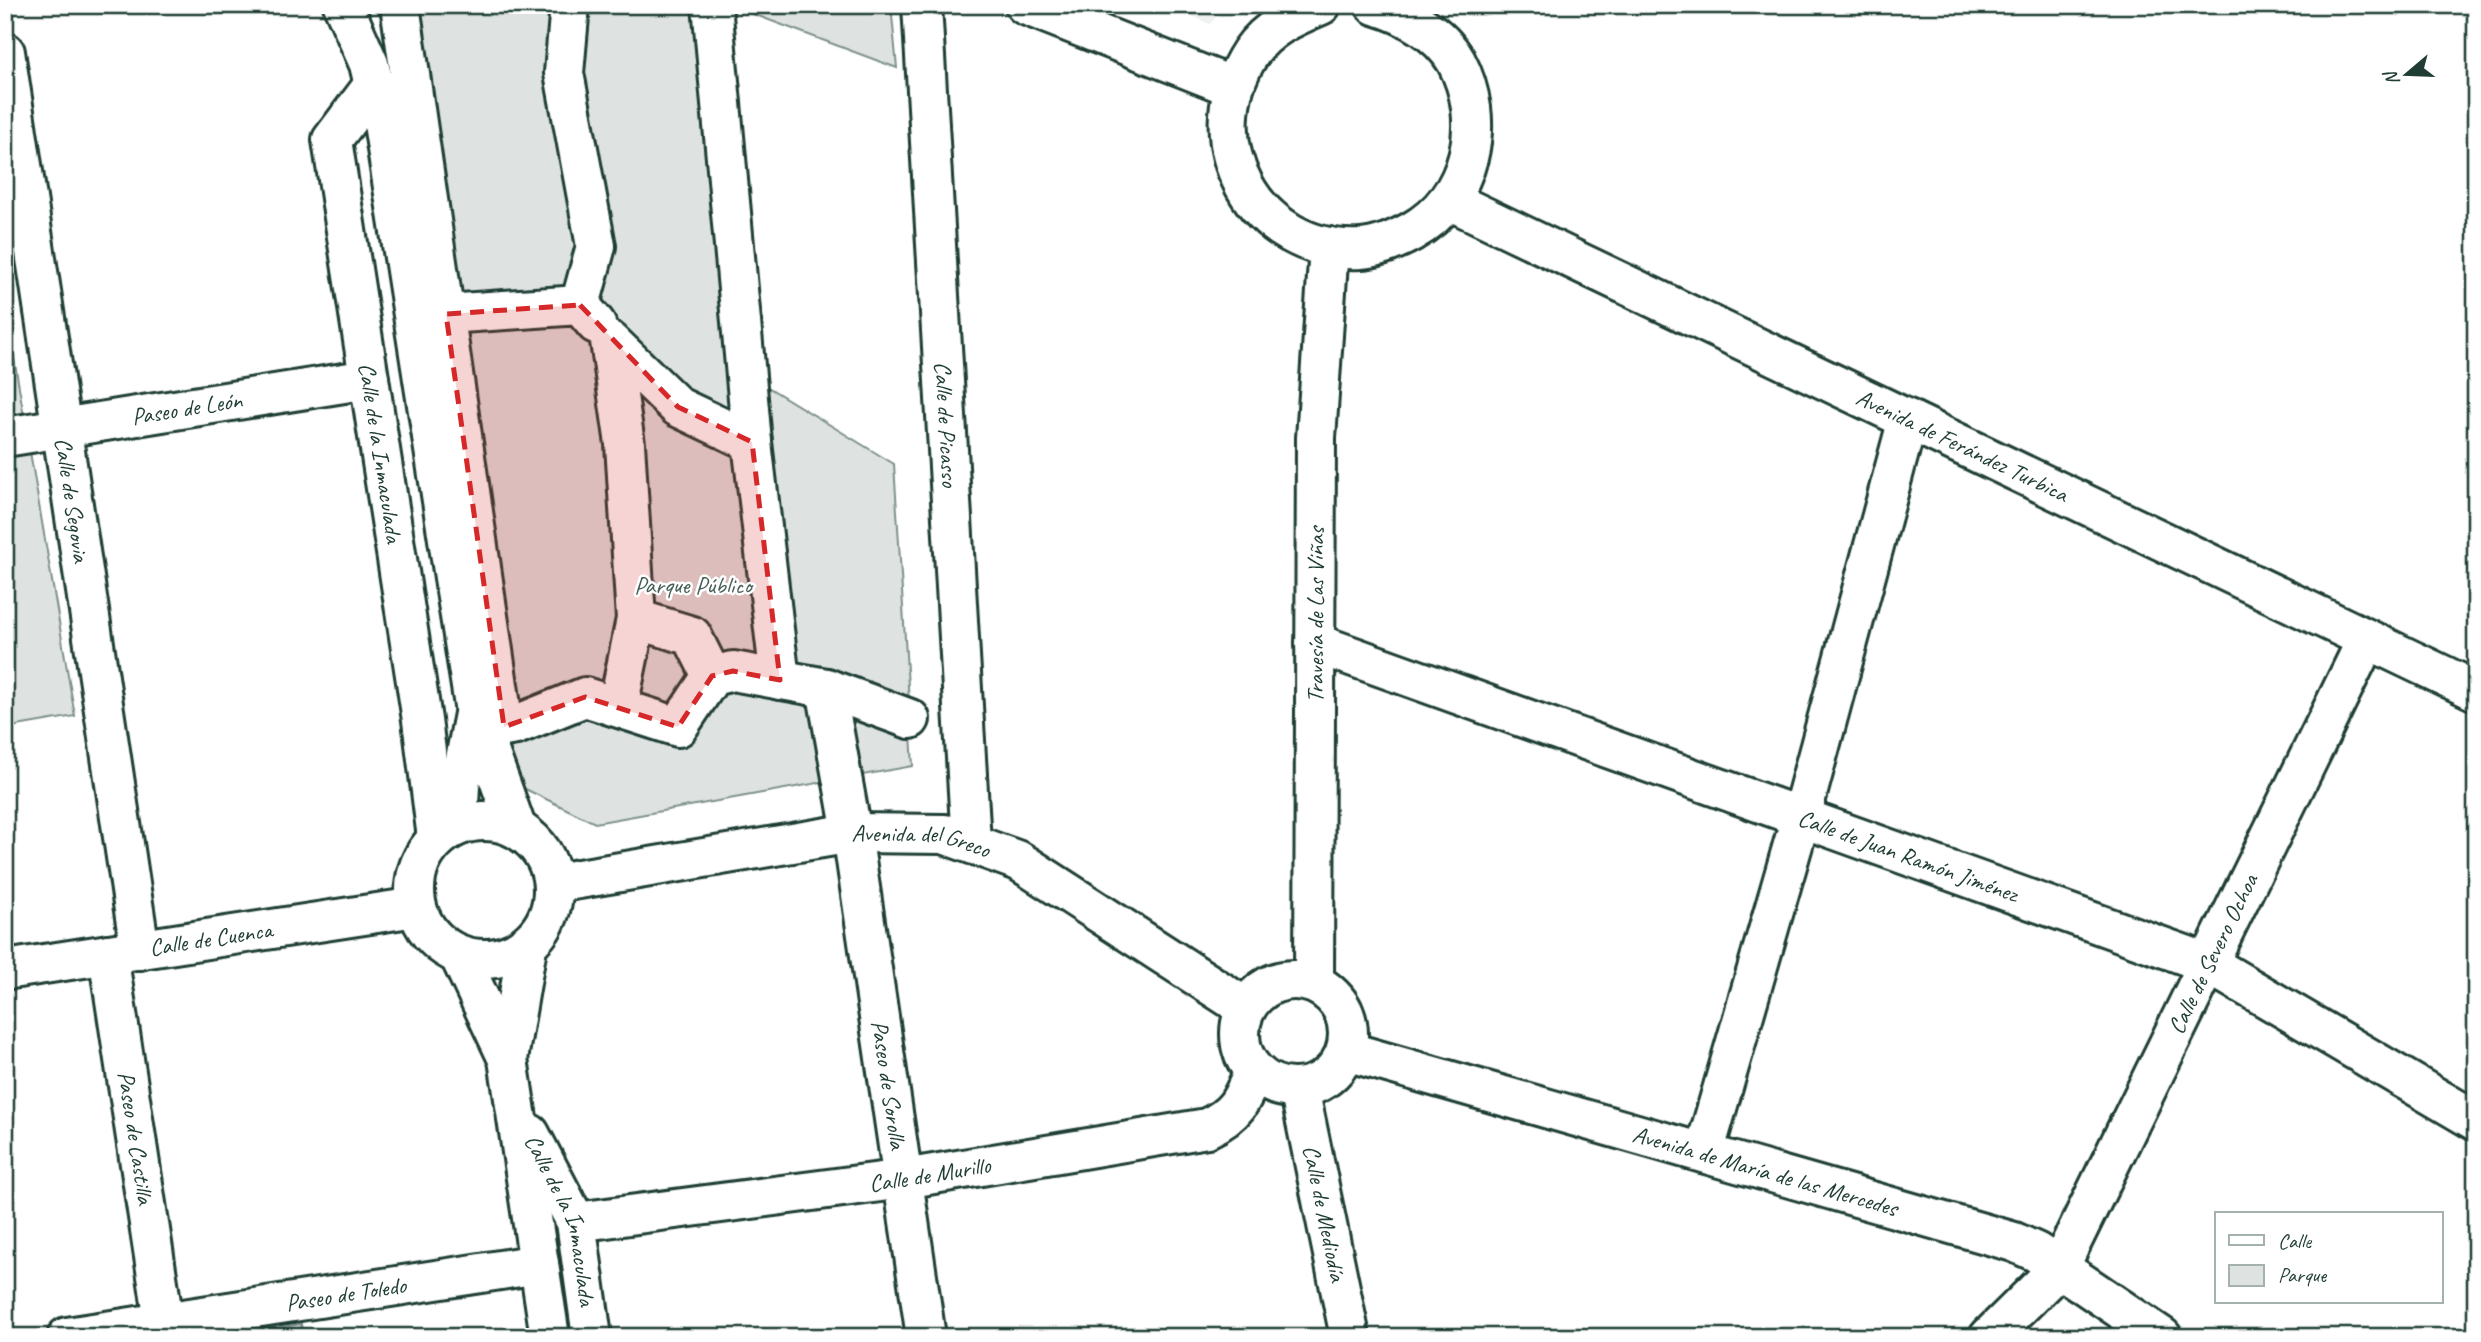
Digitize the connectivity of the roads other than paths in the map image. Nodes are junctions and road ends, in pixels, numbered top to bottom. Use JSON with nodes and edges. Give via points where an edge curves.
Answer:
{"nodes":[{"id":1,"x":343,"y":5,"type":"edge"},
{"id":2,"x":379,"y":5,"type":"edge"},
{"id":3,"x":402,"y":5,"type":"edge"},
{"id":4,"x":570,"y":5,"type":"edge"},
{"id":5,"x":712,"y":5,"type":"edge"},
{"id":6,"x":922,"y":5,"type":"edge"},
{"id":7,"x":1024,"y":5,"type":"edge"},
{"id":8,"x":1321,"y":5,"type":"edge"},
{"id":9,"x":1375,"y":5,"type":"edge"},
{"id":10,"x":5,"y":52,"type":"edge"},
{"id":11,"x":372,"y":73,"type":"junction"},
{"id":12,"x":1233,"y":87,"type":"junction"},
{"id":13,"x":1449,"y":200,"type":"junction"},
{"id":14,"x":1329,"y":247,"type":"junction"},
{"id":15,"x":580,"y":305,"type":"junction"},
{"id":16,"x":446,"y":314,"type":"junction"},
{"id":17,"x":610,"y":341,"type":"junction"},
{"id":18,"x":369,"y":379,"type":"junction"},
{"id":19,"x":1908,"y":419,"type":"junction"},
{"id":20,"x":62,"y":428,"type":"junction"},
{"id":21,"x":5,"y":437,"type":"edge"},
{"id":22,"x":752,"y":442,"type":"junction"},
{"id":23,"x":636,"y":619,"type":"junction"},
{"id":24,"x":2367,"y":639,"type":"junction"},
{"id":25,"x":1315,"y":643,"type":"junction"},
{"id":26,"x":712,"y":676,"type":"junction"},
{"id":27,"x":780,"y":680,"type":"junction"},
{"id":28,"x":826,"y":688,"type":"junction"},
{"id":29,"x":2476,"y":691,"type":"edge"},
{"id":30,"x":618,"y":707,"type":"junction"},
{"id":31,"x":475,"y":712,"type":"junction"},
{"id":32,"x":910,"y":719,"type":"dead end"},
{"id":33,"x":1801,"y":817,"type":"junction"},
{"id":34,"x":516,"y":827,"type":"junction"},
{"id":35,"x":447,"y":831,"type":"junction"},
{"id":36,"x":852,"y":833,"type":"junction"},
{"id":37,"x":971,"y":843,"type":"junction"},
{"id":38,"x":555,"y":883,"type":"junction"},
{"id":39,"x":416,"y":907,"type":"junction"},
{"id":40,"x":527,"y":947,"type":"junction"},
{"id":41,"x":124,"y":952,"type":"junction"},
{"id":42,"x":460,"y":957,"type":"junction"},
{"id":43,"x":2207,"y":963,"type":"junction"},
{"id":44,"x":5,"y":970,"type":"edge"},
{"id":45,"x":1314,"y":984,"type":"junction"},
{"id":46,"x":1246,"y":1008,"type":"junction"},
{"id":47,"x":1346,"y":1051,"type":"junction"},
{"id":48,"x":508,"y":1059,"type":"junction"},
{"id":49,"x":1254,"y":1071,"type":"junction"},
{"id":50,"x":1299,"y":1088,"type":"junction"},
{"id":51,"x":516,"y":1108,"type":"junction"},
{"id":52,"x":2476,"y":1121,"type":"edge"},
{"id":53,"x":1704,"y":1153,"type":"junction"},
{"id":54,"x":904,"y":1179,"type":"junction"},
{"id":55,"x":576,"y":1222,"type":"junction"},
{"id":56,"x":540,"y":1264,"type":"junction"},
{"id":57,"x":2059,"y":1268,"type":"junction"},
{"id":58,"x":164,"y":1322,"type":"junction"},
{"id":59,"x":67,"y":1337,"type":"edge"},
{"id":60,"x":550,"y":1337,"type":"edge"},
{"id":61,"x":593,"y":1337,"type":"edge"},
{"id":62,"x":926,"y":1337,"type":"edge"},
{"id":63,"x":1350,"y":1337,"type":"edge"},
{"id":64,"x":1989,"y":1337,"type":"edge"},
{"id":65,"x":2162,"y":1337,"type":"edge"}],
"edges":[{"from":1,"to":11,"type":"street","name":"Calle de la Inmaculada"},
{"from":2,"to":11,"type":"street","name":"Calle de la Inmaculada"},
{"from":3,"to":16,"type":"street"},
{"from":4,"to":15,"type":"street","via":[[564,73],[596,246]]},
{"from":5,"to":22,"type":"street"},
{"from":6,"to":37,"type":"street","name":"Calle de Picasso"},
{"from":7,"to":12,"type":"street"},
{"from":8,"to":12,"type":"street","via":[[1283,22],[1252,50]]},
{"from":9,"to":13,"type":"street","via":[[1398,11],[1430,31],[1455,60],[1469,94],[1474,131],[1466,167]]},
{"from":10,"to":20,"type":"street","name":"Calle de Segovia"},
{"from":11,"to":18,"type":"street","name":"Calle de la Inmaculada","via":[[332,140]]},
{"from":11,"to":31,"type":"street","name":"Calle de la Inmaculada"},
{"from":12,"to":14,"type":"street","via":[[1227,128],[1235,169],[1257,206],[1289,233]]},
{"from":13,"to":14,"type":"street","via":[[1425,224],[1395,241],[1362,249]]},
{"from":13,"to":19,"type":"street","name":"Avenida de Ferández Turbica"},
{"from":14,"to":25,"type":"street","name":"Travesía de Las Viñas","via":[[1316,438]]},
{"from":15,"to":16,"type":"street"},
{"from":15,"to":17,"type":"street"},
{"from":16,"to":30,"type":"street","via":[[504,727],[585,697]]},
{"from":17,"to":22,"type":"street","via":[[677,407]]},
{"from":17,"to":23,"type":"street","via":[[625,444]]},
{"from":18,"to":20,"type":"street","name":"Paseo de León"},
{"from":18,"to":35,"type":"street","name":"Calle de la Inmaculada","via":[[422,720]]},
{"from":19,"to":24,"type":"street","name":"Avenida de Ferández Turbica"},
{"from":19,"to":33,"type":"street"},
{"from":20,"to":21,"type":"street","name":"Paseo de León"},
{"from":20,"to":41,"type":"street","name":"Calle de Segovia"},
{"from":22,"to":27,"type":"street"},
{"from":23,"to":26,"type":"street","via":[[692,636]]},
{"from":23,"to":30,"type":"street"},
{"from":24,"to":29,"type":"street","name":"Avenida de Ferández Turbica"},
{"from":24,"to":43,"type":"street","name":"Calle de Severo Ochoa"},
{"from":25,"to":33,"type":"street","name":"Calle de Juan Ramón Jiménez"},
{"from":25,"to":45,"type":"street","name":"Travesía de Las Viñas"},
{"from":26,"to":27,"type":"street","via":[[733,671]]},
{"from":26,"to":30,"type":"street","via":[[678,727]]},
{"from":27,"to":28,"type":"street"},
{"from":28,"to":32,"type":"street"},
{"from":28,"to":36,"type":"street","name":"Paseo de Sorolla"},
{"from":31,"to":34,"type":"street","name":"Calle de la Inmaculada"},
{"from":31,"to":35,"type":"street","name":"Calle de la Inmaculada"},
{"from":33,"to":43,"type":"street","name":"Calle de Juan Ramón Jiménez"},
{"from":33,"to":53,"type":"street"},
{"from":34,"to":35,"type":"street","via":[[481,819]]},
{"from":34,"to":38,"type":"street","via":[[542,850]]},
{"from":35,"to":39,"type":"street","via":[[417,870]]},
{"from":36,"to":37,"type":"street","name":"Avenida del Greco","via":[[944,834]]},
{"from":36,"to":38,"type":"street","name":"Avenida del Greco"},
{"from":36,"to":54,"type":"street","name":"Paseo de Sorolla"},
{"from":37,"to":46,"type":"street","name":"Avenida del Greco","via":[[1019,861]]},
{"from":38,"to":40,"type":"street","via":[[549,918]]},
{"from":39,"to":41,"type":"street","name":"Calle de Cuenca"},
{"from":39,"to":42,"type":"street","via":[[432,937]]},
{"from":40,"to":42,"type":"street","via":[[494,961]]},
{"from":40,"to":48,"type":"street","name":"Calle de la Inmaculada"},
{"from":41,"to":44,"type":"street","name":"Calle de Cuenca"},
{"from":41,"to":58,"type":"street","name":"Paseo de Castilla"},
{"from":42,"to":48,"type":"street","name":"Calle de la Inmaculada"},
{"from":43,"to":52,"type":"street","name":"Calle de Juan Ramón Jiménez"},
{"from":43,"to":57,"type":"street","name":"Calle de Severo Ochoa"},
{"from":45,"to":46,"type":"street","via":[[1282,981],[1262,991]]},
{"from":45,"to":47,"type":"street","via":[[1328,991],[1343,1011],[1349,1035]]},
{"from":46,"to":49,"type":"street","via":[[1240,1041]]},
{"from":47,"to":50,"type":"street","via":[[1328,1077]]},
{"from":47,"to":53,"type":"street","name":"Avenida de María de las Mercedes"},
{"from":48,"to":51,"type":"street","name":"Calle de la Inmaculada"},
{"from":49,"to":50,"type":"street","via":[[1268,1082]]},
{"from":49,"to":54,"type":"street","name":"Calle de Murillo","via":[[1239,1105],[1225,1120],[1207,1128]]},
{"from":50,"to":63,"type":"street","name":"Calle de Mediodía"},
{"from":51,"to":55,"type":"street","name":"Calle de la Inmaculada"},
{"from":51,"to":56,"type":"street","name":"Calle de la Inmaculada"},
{"from":53,"to":57,"type":"street","name":"Avenida de María de las Mercedes","via":[[2014,1242]]},
{"from":54,"to":55,"type":"street","name":"Calle de Murillo"},
{"from":54,"to":62,"type":"street","name":"Paseo de Sorolla"},
{"from":55,"to":61,"type":"street","name":"Calle de la Inmaculada"},
{"from":56,"to":58,"type":"street","name":"Paseo de Toledo"},
{"from":56,"to":60,"type":"street","name":"Calle de la Inmaculada"},
{"from":57,"to":64,"type":"street","name":"Calle de Severo Ochoa"},
{"from":57,"to":65,"type":"street","name":"Avenida de María de las Mercedes"},
{"from":58,"to":59,"type":"street","name":"Paseo de Toledo"}]}
